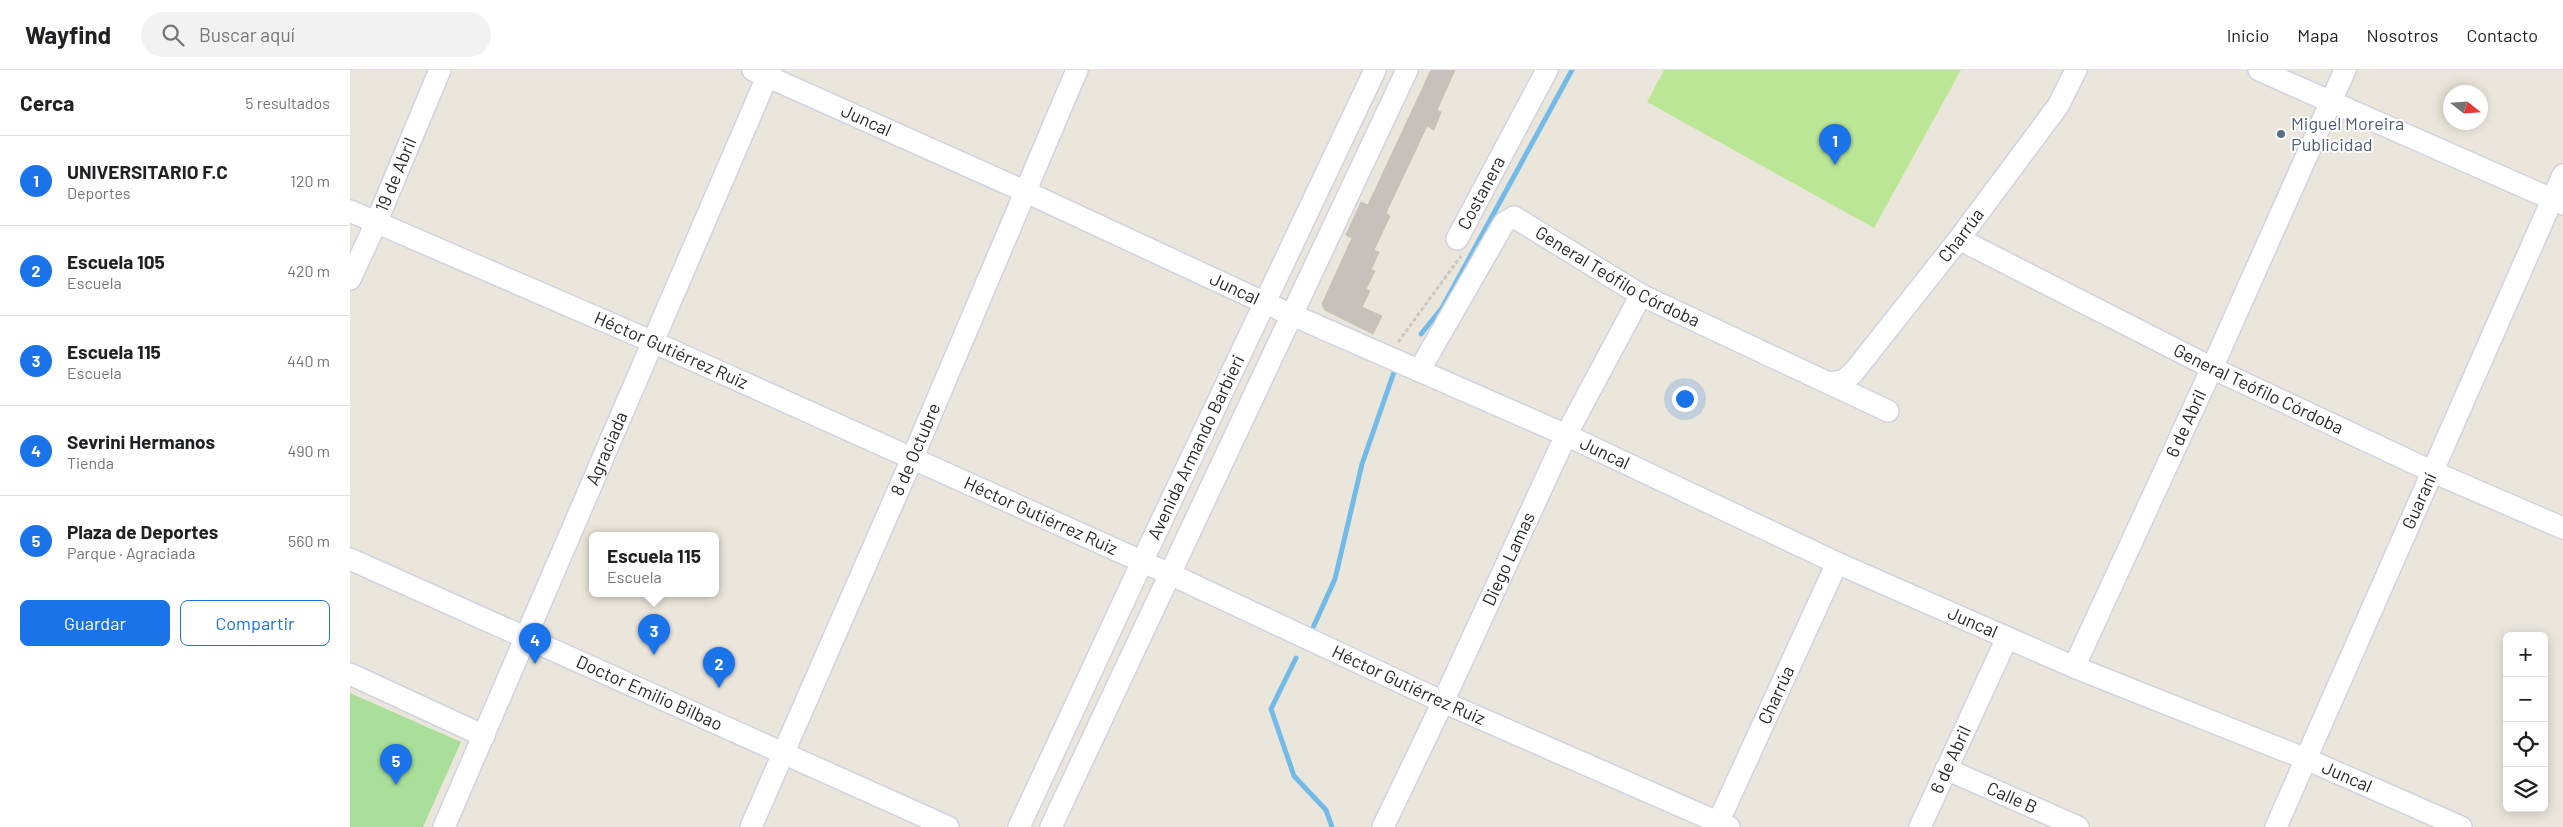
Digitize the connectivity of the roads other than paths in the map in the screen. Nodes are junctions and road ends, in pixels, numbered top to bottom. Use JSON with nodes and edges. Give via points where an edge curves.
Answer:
{"nodes":[{"id":1,"x":440,"y":70,"type":"edge"},
{"id":2,"x":1077,"y":70,"type":"edge"},
{"id":3,"x":1375,"y":70,"type":"edge"},
{"id":4,"x":1407,"y":70,"type":"edge"},
{"id":5,"x":1547,"y":70,"type":"edge"},
{"id":6,"x":2076,"y":70,"type":"edge"},
{"id":7,"x":2259,"y":70,"type":"edge"},
{"id":8,"x":2345,"y":70,"type":"edge"},
{"id":9,"x":763,"y":72,"type":"edge"},
{"id":10,"x":2331,"y":103,"type":"junction"},
{"id":11,"x":2563,"y":175,"type":"edge"},
{"id":12,"x":1024,"y":191,"type":"junction"},
{"id":13,"x":2558,"y":202,"type":"edge"},
{"id":14,"x":350,"y":211,"type":"edge"},
{"id":15,"x":376,"y":223,"type":"junction"},
{"id":16,"x":1457,"y":239,"type":"road end"},
{"id":17,"x":1959,"y":239,"type":"junction"},
{"id":18,"x":350,"y":278,"type":"edge"},
{"id":19,"x":1641,"y":295,"type":"junction"},
{"id":20,"x":1265,"y":303,"type":"junction"},
{"id":21,"x":1292,"y":315,"type":"junction"},
{"id":22,"x":653,"y":342,"type":"junction"},
{"id":23,"x":2212,"y":368,"type":"junction"},
{"id":24,"x":1419,"y":371,"type":"junction"},
{"id":25,"x":1829,"y":383,"type":"junction"},
{"id":26,"x":1888,"y":411,"type":"dead end"},
{"id":27,"x":1566,"y":435,"type":"junction"},
{"id":28,"x":912,"y":459,"type":"junction"},
{"id":29,"x":2433,"y":472,"type":"junction"},
{"id":30,"x":2563,"y":528,"type":"edge"},
{"id":31,"x":350,"y":559,"type":"edge"},
{"id":32,"x":1142,"y":562,"type":"junction"},
{"id":33,"x":1837,"y":563,"type":"junction"},
{"id":34,"x":1172,"y":575,"type":"junction"},
{"id":35,"x":524,"y":638,"type":"junction"},
{"id":36,"x":2007,"y":638,"type":"junction"},
{"id":37,"x":2074,"y":667,"type":"junction"},
{"id":38,"x":350,"y":674,"type":"edge"},
{"id":39,"x":1444,"y":702,"type":"junction"},
{"id":40,"x":484,"y":736,"type":"junction"},
{"id":41,"x":782,"y":754,"type":"junction"},
{"id":42,"x":2306,"y":759,"type":"junction"},
{"id":43,"x":1946,"y":769,"type":"junction"},
{"id":44,"x":1721,"y":825,"type":"edge"},
{"id":45,"x":444,"y":827,"type":"edge"},
{"id":46,"x":751,"y":827,"type":"edge"},
{"id":47,"x":948,"y":827,"type":"edge"},
{"id":48,"x":1019,"y":827,"type":"edge"},
{"id":49,"x":1051,"y":827,"type":"edge"},
{"id":50,"x":1383,"y":827,"type":"edge"},
{"id":51,"x":1920,"y":827,"type":"edge"},
{"id":52,"x":2078,"y":827,"type":"edge"},
{"id":53,"x":2276,"y":827,"type":"edge"},
{"id":54,"x":2461,"y":827,"type":"edge"}],
"edges":[{"from":1,"to":15,"type":"street","name":"19 de Abril"},
{"from":2,"to":12,"type":"street","name":"8 de Octubre"},
{"from":3,"to":20,"type":"street","name":"Avenida Armando Barbieri"},
{"from":4,"to":21,"type":"street","name":"Avenida Armando Barbieri"},
{"from":5,"to":16,"type":"street","name":"Costanera"},
{"from":6,"to":17,"type":"street","name":"Charrúa","via":[[2058,106]]},
{"from":7,"to":10,"type":"street"},
{"from":8,"to":10,"type":"street","name":"6 de Abril"},
{"from":9,"to":12,"type":"street","name":"Juncal"},
{"from":9,"to":22,"type":"street","name":"Agraciada"},
{"from":10,"to":13,"type":"street"},
{"from":10,"to":23,"type":"street","name":"6 de Abril"},
{"from":11,"to":13,"type":"street","name":"Guaraní"},
{"from":12,"to":20,"type":"street","name":"Juncal"},
{"from":12,"to":28,"type":"street","name":"8 de Octubre"},
{"from":13,"to":29,"type":"street","name":"Guaraní"},
{"from":14,"to":15,"type":"street","name":"Héctor Gutiérrez Ruiz"},
{"from":15,"to":18,"type":"street","name":"19 de Abril"},
{"from":15,"to":22,"type":"street","name":"Héctor Gutiérrez Ruiz"},
{"from":17,"to":23,"type":"street","name":"General Teófilo Córdoba"},
{"from":17,"to":25,"type":"street","name":"Charrúa","via":[[1853,373],[1843,380]]},
{"from":19,"to":24,"type":"street","name":"General Teófilo Córdoba","via":[[1514,217],[1504,223]]},
{"from":19,"to":25,"type":"street","name":"General Teófilo Córdoba"},
{"from":19,"to":27,"type":"street","name":"Diego Lamas"},
{"from":20,"to":21,"type":"street","name":"Juncal"},
{"from":20,"to":32,"type":"street","name":"Avenida Armando Barbieri"},
{"from":21,"to":24,"type":"street","name":"Juncal"},
{"from":21,"to":34,"type":"street","name":"Avenida Armando Barbieri"},
{"from":22,"to":28,"type":"street","name":"Héctor Gutiérrez Ruiz"},
{"from":22,"to":35,"type":"street","name":"Agraciada"},
{"from":23,"to":29,"type":"street","name":"General Teófilo Córdoba"},
{"from":23,"to":37,"type":"street","name":"6 de Abril"},
{"from":24,"to":27,"type":"street","name":"Juncal"},
{"from":25,"to":26,"type":"street","name":"General Teófilo Córdoba"},
{"from":27,"to":33,"type":"street","name":"Juncal"},
{"from":27,"to":39,"type":"street","name":"Diego Lamas"},
{"from":28,"to":32,"type":"street","name":"Héctor Gutiérrez Ruiz"},
{"from":28,"to":41,"type":"street","name":"8 de Octubre"},
{"from":29,"to":30,"type":"street","name":"General Teófilo Córdoba"},
{"from":29,"to":42,"type":"street","name":"Guaraní"},
{"from":31,"to":35,"type":"street","name":"Doctor Emilio Bilbao"},
{"from":32,"to":34,"type":"street","name":"Héctor Gutiérrez Ruiz"},
{"from":32,"to":48,"type":"street","name":"Avenida Armando Barbieri"},
{"from":33,"to":36,"type":"street","name":"Juncal"},
{"from":33,"to":44,"type":"street","name":"Charrúa"},
{"from":34,"to":39,"type":"street","name":"Héctor Gutiérrez Ruiz"},
{"from":34,"to":49,"type":"street","name":"Avenida Armando Barbieri"},
{"from":35,"to":40,"type":"street","name":"Agraciada"},
{"from":35,"to":41,"type":"street","name":"Doctor Emilio Bilbao"},
{"from":36,"to":37,"type":"street","name":"Juncal"},
{"from":36,"to":43,"type":"street","name":"6 de Abril"},
{"from":37,"to":42,"type":"street","name":"Juncal"},
{"from":38,"to":40,"type":"street"},
{"from":39,"to":44,"type":"street","name":"Héctor Gutiérrez Ruiz"},
{"from":39,"to":50,"type":"street","name":"Diego Lamas"},
{"from":40,"to":45,"type":"street","name":"Agraciada"},
{"from":41,"to":46,"type":"street","name":"8 de Octubre"},
{"from":41,"to":47,"type":"street","name":"Doctor Emilio Bilbao"},
{"from":42,"to":53,"type":"street","name":"Guaraní"},
{"from":42,"to":54,"type":"street","name":"Juncal"},
{"from":43,"to":51,"type":"street","name":"6 de Abril"},
{"from":43,"to":52,"type":"street","name":"Calle B"}]}
